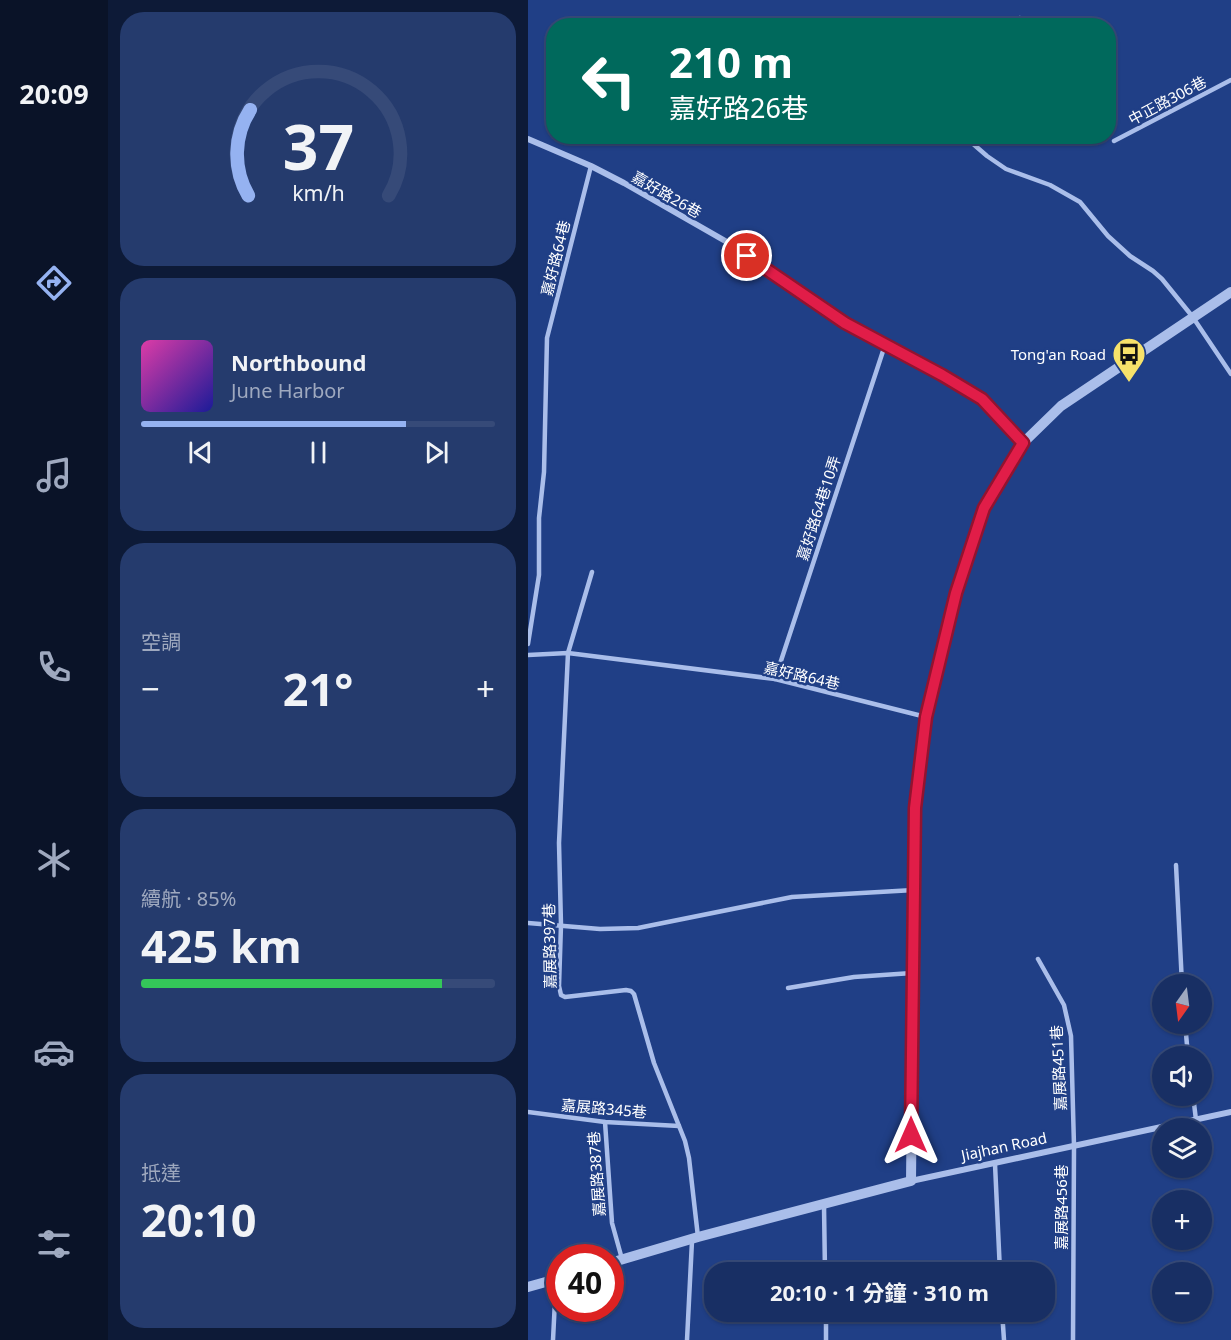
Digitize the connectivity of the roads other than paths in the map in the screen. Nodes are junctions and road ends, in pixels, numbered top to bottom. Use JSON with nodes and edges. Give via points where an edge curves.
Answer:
{"nodes":[{"id":1,"x":1231,"y":80,"type":"edge"},
{"id":2,"x":528,"y":139,"type":"edge"},
{"id":3,"x":1116,"y":140,"type":"edge"},
{"id":4,"x":977,"y":144,"type":"edge"},
{"id":5,"x":591,"y":166,"type":"junction"},
{"id":6,"x":1231,"y":291,"type":"edge"},
{"id":7,"x":1192,"y":316,"type":"junction"},
{"id":8,"x":885,"y":345,"type":"junction"},
{"id":9,"x":1231,"y":374,"type":"edge"},
{"id":10,"x":1023,"y":443,"type":"junction"},
{"id":11,"x":592,"y":572,"type":"dead end"},
{"id":12,"x":528,"y":644,"type":"edge"},
{"id":13,"x":568,"y":652,"type":"junction"},
{"id":14,"x":528,"y":655,"type":"edge"},
{"id":15,"x":775,"y":679,"type":"junction"},
{"id":16,"x":926,"y":717,"type":"junction"},
{"id":17,"x":1176,"y":865,"type":"dead end"},
{"id":18,"x":914,"y":890,"type":"junction"},
{"id":19,"x":528,"y":923,"type":"edge"},
{"id":20,"x":561,"y":925,"type":"junction"},
{"id":21,"x":1038,"y":959,"type":"dead end"},
{"id":22,"x":912,"y":973,"type":"junction"},
{"id":23,"x":1181,"y":974,"type":"edge"},
{"id":24,"x":788,"y":988,"type":"dead end"},
{"id":25,"x":528,"y":1112,"type":"edge"},
{"id":26,"x":1231,"y":1112,"type":"edge"},
{"id":27,"x":1205,"y":1118,"type":"edge"},
{"id":28,"x":605,"y":1122,"type":"junction"},
{"id":29,"x":679,"y":1126,"type":"junction"},
{"id":30,"x":1152,"y":1129,"type":"edge"},
{"id":31,"x":1074,"y":1146,"type":"junction"},
{"id":32,"x":995,"y":1164,"type":"junction"},
{"id":33,"x":910,"y":1181,"type":"junction"},
{"id":34,"x":824,"y":1205,"type":"junction"},
{"id":35,"x":695,"y":1237,"type":"junction"},
{"id":36,"x":618,"y":1244,"type":"edge"},
{"id":37,"x":624,"y":1258,"type":"edge"},
{"id":38,"x":825,"y":1262,"type":"edge"},
{"id":39,"x":1000,"y":1262,"type":"edge"},
{"id":40,"x":546,"y":1282,"type":"edge"},
{"id":41,"x":528,"y":1287,"type":"edge"},
{"id":42,"x":554,"y":1322,"type":"edge"},
{"id":43,"x":826,"y":1322,"type":"edge"},
{"id":44,"x":1003,"y":1322,"type":"edge"},
{"id":45,"x":553,"y":1340,"type":"edge"},
{"id":46,"x":687,"y":1340,"type":"edge"},
{"id":47,"x":826,"y":1340,"type":"edge"},
{"id":48,"x":1004,"y":1340,"type":"edge"},
{"id":49,"x":1073,"y":1340,"type":"edge"}],
"edges":[{"from":1,"to":3,"type":"lane","name":"中正路306巷"},
{"from":2,"to":5,"type":"street","name":"嘉好路26巷"},
{"from":4,"to":7,"type":"lane","via":[[1006,168],[1080,202],[1108,236],[1162,279]]},
{"from":5,"to":8,"type":"street","name":"嘉好路26巷","via":[[727,243],[845,323]]},
{"from":5,"to":12,"type":"lane","name":"嘉好路64巷","via":[[547,338],[539,575]]},
{"from":6,"to":7,"type":"street"},
{"from":7,"to":9,"type":"lane"},
{"from":7,"to":10,"type":"street","via":[[1061,406]]},
{"from":8,"to":10,"type":"street","name":"嘉好路26巷","via":[[982,399]]},
{"from":8,"to":15,"type":"lane","name":"嘉好路64巷10弄"},
{"from":10,"to":16,"type":"street","via":[[984,508],[956,593]]},
{"from":11,"to":13,"type":"lane","name":"嘉展路397巷"},
{"from":13,"to":14,"type":"lane","name":"嘉好路64巷"},
{"from":13,"to":15,"type":"lane","name":"嘉好路64巷"},
{"from":13,"to":20,"type":"lane","name":"嘉展路397巷","via":[[560,843]]},
{"from":15,"to":16,"type":"lane","name":"嘉好路64巷"},
{"from":16,"to":18,"type":"street","via":[[915,808]]},
{"from":17,"to":23,"type":"lane"},
{"from":18,"to":20,"type":"lane","via":[[792,897],[638,928],[600,930]]},
{"from":18,"to":22,"type":"street"},
{"from":19,"to":20,"type":"lane"},
{"from":20,"to":29,"type":"lane","name":"嘉展路397巷","via":[[561,995],[626,990],[634,994],[654,1063]]},
{"from":21,"to":31,"type":"lane","name":"嘉展路451巷","via":[[1064,1005],[1071,1036]]},
{"from":22,"to":24,"type":"lane"},
{"from":22,"to":33,"type":"street"},
{"from":25,"to":28,"type":"lane","name":"嘉展路345巷"},
{"from":26,"to":27,"type":"street","name":"Jiajhan Road"},
{"from":28,"to":29,"type":"lane","name":"嘉展路345巷"},
{"from":28,"to":36,"type":"lane","name":"嘉展路387巷","via":[[612,1223]]},
{"from":29,"to":35,"type":"lane","name":"嘉展路397巷","via":[[689,1158]]},
{"from":30,"to":31,"type":"street","name":"Jiajhan Road"},
{"from":31,"to":32,"type":"street","name":"Jiajhan Road"},
{"from":31,"to":49,"type":"lane","name":"嘉展路456巷"},
{"from":32,"to":33,"type":"street","name":"Jiajhan Road"},
{"from":32,"to":39,"type":"lane"},
{"from":33,"to":34,"type":"street","name":"Jiajhan Road"},
{"from":34,"to":35,"type":"street","name":"Jiajhan Road"},
{"from":34,"to":38,"type":"lane"},
{"from":35,"to":37,"type":"street","name":"Jiajhan Road"},
{"from":35,"to":46,"type":"lane","name":"嘉展路397巷"},
{"from":40,"to":41,"type":"street"},
{"from":42,"to":45,"type":"lane"},
{"from":43,"to":47,"type":"lane"},
{"from":44,"to":48,"type":"lane"}]}
